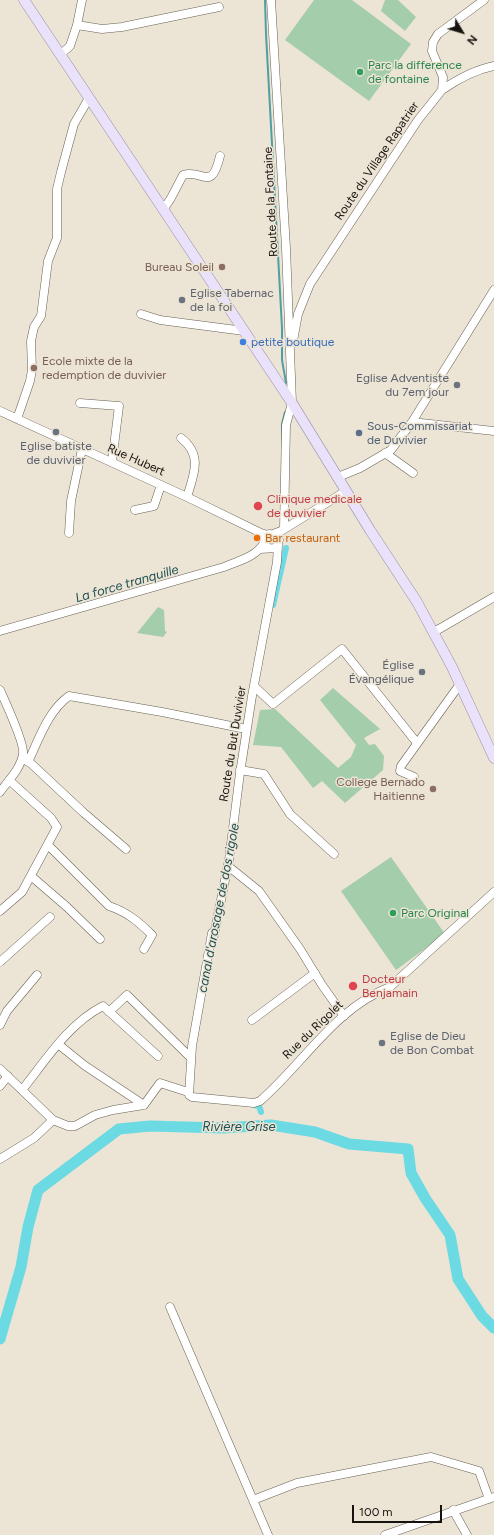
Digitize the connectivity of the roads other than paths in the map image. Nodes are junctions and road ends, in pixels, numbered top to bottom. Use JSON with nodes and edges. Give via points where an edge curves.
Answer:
{"nodes":[{"id":1,"x":24,"y":0,"type":"edge"},
{"id":2,"x":82,"y":0,"type":"edge"},
{"id":3,"x":271,"y":0,"type":"edge"},
{"id":4,"x":484,"y":0,"type":"edge"},
{"id":5,"x":219,"y":8,"type":"dead end"},
{"id":6,"x":77,"y":26,"type":"junction"},
{"id":7,"x":61,"y":54,"type":"junction"},
{"id":8,"x":494,"y":66,"type":"edge"},
{"id":9,"x":442,"y":90,"type":"junction"},
{"id":10,"x":89,"y":98,"type":"junction"},
{"id":11,"x":220,"y":156,"type":"dead end"},
{"id":12,"x":163,"y":210,"type":"junction"},
{"id":13,"x":494,"y":290,"type":"edge"},
{"id":14,"x":140,"y":314,"type":"dead end"},
{"id":15,"x":244,"y":331,"type":"junction"},
{"id":16,"x":290,"y":354,"type":"junction"},
{"id":17,"x":80,"y":403,"type":"dead end"},
{"id":18,"x":292,"y":403,"type":"junction"},
{"id":19,"x":0,"y":411,"type":"edge"},
{"id":20,"x":17,"y":419,"type":"junction"},
{"id":21,"x":412,"y":422,"type":"junction"},
{"id":22,"x":494,"y":431,"type":"edge"},
{"id":23,"x":181,"y":438,"type":"dead end"},
{"id":24,"x":82,"y":449,"type":"junction"},
{"id":25,"x":385,"y":453,"type":"junction"},
{"id":26,"x":112,"y":462,"type":"junction"},
{"id":27,"x":413,"y":473,"type":"dead end"},
{"id":28,"x":338,"y":478,"type":"junction"},
{"id":29,"x":162,"y":485,"type":"junction"},
{"id":30,"x":346,"y":491,"type":"junction"},
{"id":31,"x":188,"y":497,"type":"junction"},
{"id":32,"x":135,"y":510,"type":"dead end"},
{"id":33,"x":283,"y":530,"type":"junction"},
{"id":34,"x":69,"y":533,"type":"dead end"},
{"id":35,"x":268,"y":542,"type":"junction"},
{"id":36,"x":494,"y":597,"type":"edge"},
{"id":37,"x":0,"y":632,"type":"edge"},
{"id":38,"x":434,"y":632,"type":"junction"},
{"id":39,"x":460,"y":684,"type":"junction"},
{"id":40,"x":254,"y":686,"type":"junction"},
{"id":41,"x":0,"y":690,"type":"edge"},
{"id":42,"x":246,"y":730,"type":"junction"},
{"id":43,"x":417,"y":743,"type":"junction"},
{"id":44,"x":494,"y":758,"type":"edge"},
{"id":45,"x":26,"y":759,"type":"junction"},
{"id":46,"x":240,"y":770,"type":"junction"},
{"id":47,"x":414,"y":778,"type":"dead end"},
{"id":48,"x":9,"y":780,"type":"junction"},
{"id":49,"x":0,"y":792,"type":"edge"},
{"id":50,"x":48,"y":844,"type":"junction"},
{"id":51,"x":126,"y":849,"type":"dead end"},
{"id":52,"x":334,"y":854,"type":"dead end"},
{"id":53,"x":228,"y":866,"type":"junction"},
{"id":54,"x":31,"y":876,"type":"junction"},
{"id":55,"x":494,"y":892,"type":"edge"},
{"id":56,"x":0,"y":911,"type":"edge"},
{"id":57,"x":50,"y":917,"type":"dead end"},
{"id":58,"x":100,"y":939,"type":"dead end"},
{"id":59,"x":144,"y":949,"type":"dead end"},
{"id":60,"x":0,"y":962,"type":"edge"},
{"id":61,"x":315,"y":973,"type":"junction"},
{"id":62,"x":37,"y":975,"type":"dead end"},
{"id":63,"x":109,"y":1012,"type":"junction"},
{"id":64,"x":344,"y":1016,"type":"junction"},
{"id":65,"x":252,"y":1020,"type":"dead end"},
{"id":66,"x":0,"y":1025,"type":"edge"},
{"id":67,"x":58,"y":1044,"type":"junction"},
{"id":68,"x":158,"y":1056,"type":"dead end"},
{"id":69,"x":191,"y":1058,"type":"junction"},
{"id":70,"x":0,"y":1069,"type":"edge"},
{"id":71,"x":8,"y":1076,"type":"junction"},
{"id":72,"x":0,"y":1086,"type":"edge"},
{"id":73,"x":22,"y":1090,"type":"junction"},
{"id":74,"x":190,"y":1095,"type":"junction"},
{"id":75,"x":144,"y":1105,"type":"junction"},
{"id":76,"x":53,"y":1120,"type":"junction"},
{"id":77,"x":0,"y":1159,"type":"edge"},
{"id":78,"x":170,"y":1307,"type":"dead end"},
{"id":79,"x":492,"y":1498,"type":"edge"},
{"id":80,"x":252,"y":1500,"type":"junction"},
{"id":81,"x":453,"y":1510,"type":"junction"},
{"id":82,"x":268,"y":1535,"type":"edge"},
{"id":83,"x":385,"y":1535,"type":"edge"},
{"id":84,"x":467,"y":1535,"type":"edge"}],
"edges":[{"from":1,"to":7,"type":"main road"},
{"from":2,"to":6,"type":"street"},
{"from":3,"to":16,"type":"street","name":"Route de la Fontaine"},
{"from":4,"to":9,"type":"street","via":[[444,28],[433,42],[432,51],[443,77]]},
{"from":5,"to":6,"type":"street","via":[[122,27],[102,29]]},
{"from":6,"to":7,"type":"street","via":[[73,41]]},
{"from":7,"to":10,"type":"main road"},
{"from":8,"to":9,"type":"street","name":"Route du Village Rapatrier","via":[[457,79]]},
{"from":9,"to":16,"type":"street","name":"Route du Village Rapatrier","via":[[418,120],[310,284],[298,314]]},
{"from":10,"to":12,"type":"main road"},
{"from":10,"to":20,"type":"street","via":[[74,124],[61,172],[57,190],[57,238],[48,261],[41,316],[34,327],[30,381]]},
{"from":11,"to":12,"type":"street","via":[[217,169],[211,176],[206,178],[183,175]]},
{"from":12,"to":15,"type":"main road"},
{"from":13,"to":21,"type":"street"},
{"from":14,"to":15,"type":"street","via":[[160,320]]},
{"from":15,"to":18,"type":"main road"},
{"from":16,"to":18,"type":"street","name":"Route de la Fontaine"},
{"from":17,"to":26,"type":"street","via":[[119,406]]},
{"from":18,"to":28,"type":"main road"},
{"from":18,"to":33,"type":"street","name":"Route de la Fontaine","via":[[286,425]]},
{"from":19,"to":20,"type":"street","name":"Rue Hubert"},
{"from":20,"to":24,"type":"street","name":"Rue Hubert"},
{"from":21,"to":22,"type":"street"},
{"from":21,"to":25,"type":"street","via":[[391,450]]},
{"from":23,"to":31,"type":"street","via":[[192,448],[195,468]]},
{"from":24,"to":26,"type":"street","name":"Rue Hubert"},
{"from":24,"to":34,"type":"street","via":[[71,501]]},
{"from":25,"to":27,"type":"street"},
{"from":25,"to":28,"type":"street"},
{"from":26,"to":29,"type":"street","name":"Rue Hubert"},
{"from":28,"to":30,"type":"main road"},
{"from":29,"to":31,"type":"street","name":"Rue Hubert"},
{"from":29,"to":32,"type":"street","via":[[154,506]]},
{"from":30,"to":33,"type":"street"},
{"from":30,"to":38,"type":"main road"},
{"from":31,"to":35,"type":"street","name":"Rue Hubert"},
{"from":33,"to":35,"type":"street"},
{"from":33,"to":35,"type":"street"},
{"from":35,"to":37,"type":"street","via":[[243,560],[224,567]]},
{"from":35,"to":40,"type":"street","name":"Route du But Duvivier","via":[[277,562]]},
{"from":36,"to":38,"type":"street"},
{"from":38,"to":39,"type":"main road"},
{"from":39,"to":43,"type":"street"},
{"from":39,"to":44,"type":"main road"},
{"from":40,"to":42,"type":"street","name":"Route du But Duvivier"},
{"from":40,"to":43,"type":"street","via":[[273,704],[342,649]]},
{"from":41,"to":45,"type":"street"},
{"from":42,"to":45,"type":"street","via":[[69,696],[59,703]]},
{"from":42,"to":46,"type":"street","name":"Route du But Duvivier"},
{"from":43,"to":47,"type":"street","via":[[400,771]]},
{"from":45,"to":48,"type":"street"},
{"from":45,"to":51,"type":"street"},
{"from":46,"to":52,"type":"street","via":[[264,774],[290,814]]},
{"from":46,"to":53,"type":"street","name":"Route du But Duvivier"},
{"from":48,"to":49,"type":"street"},
{"from":48,"to":50,"type":"street","via":[[51,818],[57,827]]},
{"from":50,"to":54,"type":"street"},
{"from":50,"to":59,"type":"street","via":[[109,906],[135,918],[152,935]]},
{"from":53,"to":61,"type":"street","via":[[259,891]]},
{"from":53,"to":69,"type":"street","name":"Route du But Duvivier","via":[[214,935],[212,933]]},
{"from":54,"to":56,"type":"street","via":[[22,892]]},
{"from":54,"to":58,"type":"street"},
{"from":55,"to":64,"type":"street","name":"Rue du Rigolet","via":[[390,987],[371,994]]},
{"from":57,"to":60,"type":"street"},
{"from":61,"to":64,"type":"street"},
{"from":61,"to":65,"type":"street"},
{"from":62,"to":66,"type":"street","via":[[7,1010]]},
{"from":63,"to":67,"type":"street","via":[[103,1006],[87,1014]]},
{"from":63,"to":68,"type":"street"},
{"from":63,"to":69,"type":"street","via":[[127,995]]},
{"from":64,"to":74,"type":"street","name":"Rue du Rigolet","via":[[260,1101],[254,1103]]},
{"from":67,"to":73,"type":"street"},
{"from":67,"to":75,"type":"street","via":[[84,1065]]},
{"from":69,"to":74,"type":"street","name":"Route du But Duvivier"},
{"from":70,"to":71,"type":"street"},
{"from":71,"to":72,"type":"street"},
{"from":71,"to":73,"type":"street"},
{"from":73,"to":76,"type":"street"},
{"from":74,"to":75,"type":"street","name":"Rue du Rigolet","via":[[160,1083]]},
{"from":75,"to":76,"type":"street","via":[[96,1115],[76,1126],[68,1126]]},
{"from":76,"to":77,"type":"street","via":[[34,1138]]},
{"from":78,"to":80,"type":"street"},
{"from":79,"to":80,"type":"street","via":[[479,1471],[432,1456],[297,1483]]},
{"from":79,"to":81,"type":"street"},
{"from":80,"to":82,"type":"street"},
{"from":81,"to":83,"type":"street"},
{"from":81,"to":84,"type":"street"}]}
